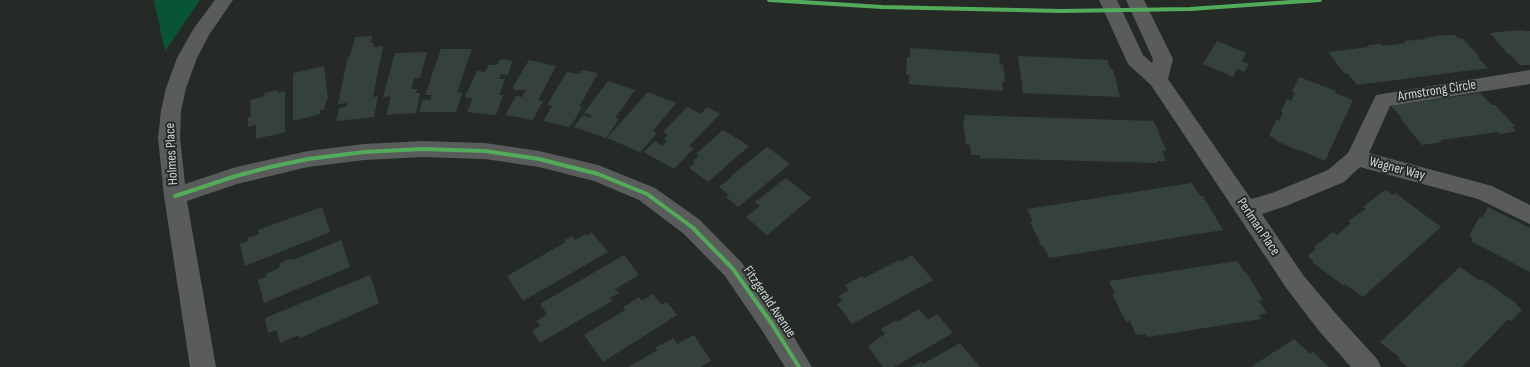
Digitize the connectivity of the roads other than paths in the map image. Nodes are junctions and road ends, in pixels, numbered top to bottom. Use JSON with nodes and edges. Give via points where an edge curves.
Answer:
{"nodes":[{"id":1,"x":224,"y":0,"type":"edge"},
{"id":2,"x":1108,"y":0,"type":"edge"},
{"id":3,"x":1135,"y":0,"type":"edge"},
{"id":4,"x":1530,"y":77,"type":"edge"},
{"id":5,"x":1158,"y":80,"type":"junction"},
{"id":6,"x":1356,"y":158,"type":"junction"},
{"id":7,"x":175,"y":196,"type":"junction"},
{"id":8,"x":1246,"y":210,"type":"junction"},
{"id":9,"x":1530,"y":215,"type":"edge"},
{"id":10,"x":203,"y":367,"type":"edge"},
{"id":11,"x":799,"y":367,"type":"edge"},
{"id":12,"x":1368,"y":367,"type":"edge"}],
"edges":[{"from":1,"to":7,"type":"street","name":"Holmes Place","via":[[186,58],[176,88],[169,138]]},
{"from":2,"to":5,"type":"street","name":"Perlman Place","via":[[1135,59]]},
{"from":3,"to":5,"type":"street","via":[[1163,59]]},
{"from":4,"to":6,"type":"street","name":"Armstrong Circle","via":[[1383,100]]},
{"from":5,"to":8,"type":"street","name":"Perlman Place"},
{"from":6,"to":8,"type":"street","name":"Wagner Way","via":[[1336,176]]},
{"from":6,"to":9,"type":"street","name":"Wagner Way","via":[[1484,192]]},
{"from":7,"to":10,"type":"street","name":"Holmes Place"},
{"from":7,"to":11,"type":"street","name":"Fitzgerald Avenue","via":[[270,167],[308,159],[371,152],[485,151],[539,159],[598,174],[646,194],[692,227],[733,269]]},
{"from":8,"to":12,"type":"street","name":"Perlman Place","via":[[1295,282]]}]}
